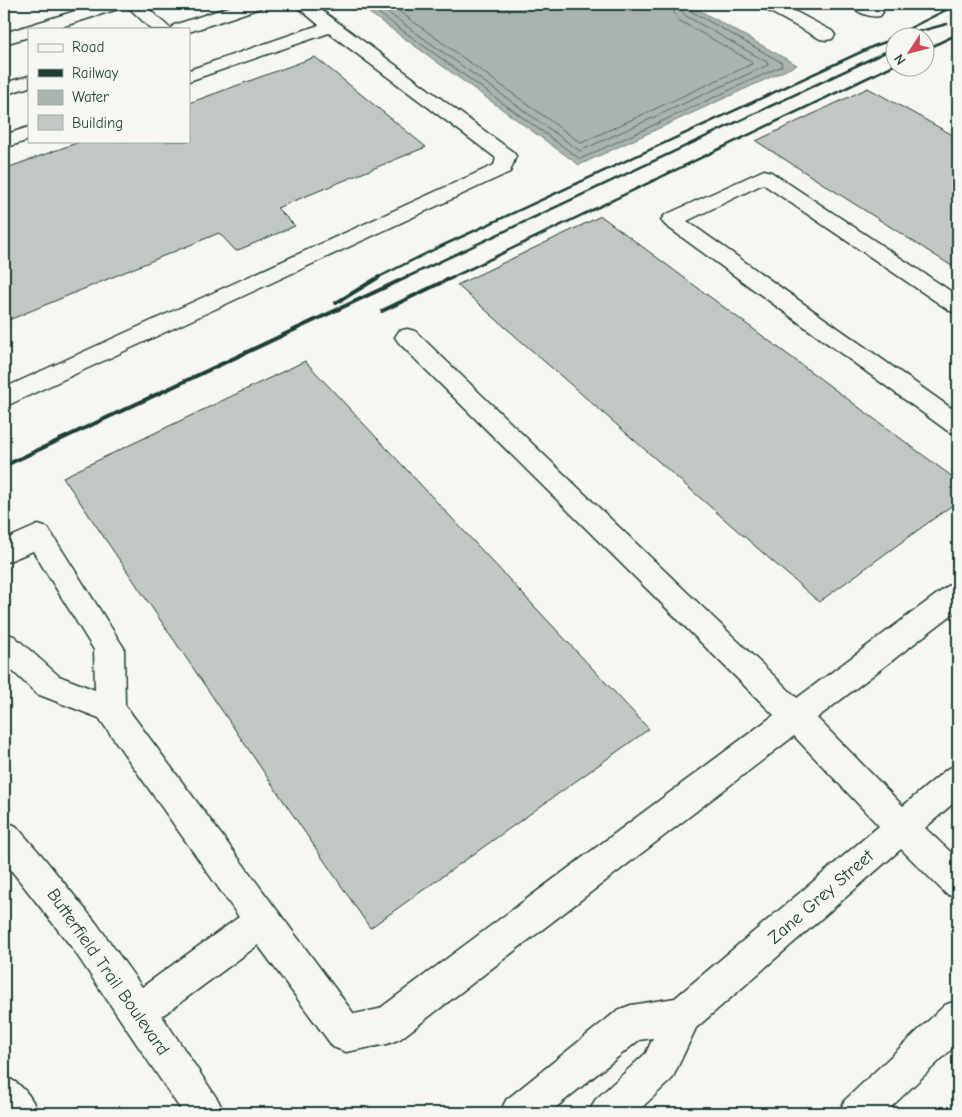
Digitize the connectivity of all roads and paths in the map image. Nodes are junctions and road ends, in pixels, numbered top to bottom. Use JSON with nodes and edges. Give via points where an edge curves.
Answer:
{"nodes":[{"id":1,"x":115,"y":4,"type":"edge"},
{"id":2,"x":133,"y":4,"type":"edge"},
{"id":3,"x":254,"y":4,"type":"edge"},
{"id":4,"x":302,"y":4,"type":"edge"},
{"id":5,"x":769,"y":4,"type":"edge"},
{"id":6,"x":858,"y":4,"type":"edge"},
{"id":7,"x":874,"y":12,"type":"dead end"},
{"id":8,"x":331,"y":26,"type":"junction"},
{"id":9,"x":40,"y":28,"type":"edge"},
{"id":10,"x":161,"y":28,"type":"edge"},
{"id":11,"x":183,"y":28,"type":"edge"},
{"id":12,"x":28,"y":31,"type":"edge"},
{"id":13,"x":826,"y":35,"type":"dead end"},
{"id":14,"x":4,"y":39,"type":"edge"},
{"id":15,"x":190,"y":76,"type":"edge"},
{"id":16,"x":28,"y":81,"type":"edge"},
{"id":17,"x":4,"y":89,"type":"edge"},
{"id":18,"x":28,"y":133,"type":"edge"},
{"id":19,"x":4,"y":142,"type":"edge"},
{"id":20,"x":958,"y":306,"type":"edge"},
{"id":21,"x":407,"y":337,"type":"dead end"},
{"id":22,"x":4,"y":398,"type":"edge"},
{"id":23,"x":958,"y":426,"type":"edge"},
{"id":24,"x":4,"y":552,"type":"edge"},
{"id":25,"x":958,"y":594,"type":"edge"},
{"id":26,"x":4,"y":645,"type":"edge"},
{"id":27,"x":110,"y":709,"type":"junction"},
{"id":28,"x":796,"y":717,"type":"junction"},
{"id":29,"x":958,"y":779,"type":"edge"},
{"id":30,"x":902,"y":828,"type":"junction"},
{"id":31,"x":4,"y":837,"type":"edge"},
{"id":32,"x":958,"y":882,"type":"edge"},
{"id":33,"x":262,"y":921,"type":"junction"},
{"id":34,"x":138,"y":1012,"type":"junction"},
{"id":35,"x":683,"y":1015,"type":"junction"},
{"id":36,"x":958,"y":1018,"type":"edge"},
{"id":37,"x":4,"y":1095,"type":"edge"},
{"id":38,"x":18,"y":1113,"type":"edge"},
{"id":39,"x":205,"y":1113,"type":"edge"},
{"id":40,"x":519,"y":1113,"type":"edge"},
{"id":41,"x":608,"y":1113,"type":"edge"},
{"id":42,"x":858,"y":1113,"type":"edge"}],
"edges":[{"from":1,"to":9,"type":"street"},
{"from":2,"to":10,"type":"street"},
{"from":3,"to":11,"type":"street"},
{"from":4,"to":8,"type":"street"},
{"from":5,"to":13,"type":"street"},
{"from":6,"to":7,"type":"street"},
{"from":8,"to":15,"type":"street"},
{"from":8,"to":22,"type":"street","via":[[506,156],[504,168]]},
{"from":12,"to":14,"type":"street"},
{"from":16,"to":17,"type":"street"},
{"from":18,"to":19,"type":"street"},
{"from":20,"to":23,"type":"street","via":[[764,176],[672,220]]},
{"from":21,"to":28,"type":"street"},
{"from":24,"to":27,"type":"street","via":[[38,536],[109,648]]},
{"from":25,"to":28,"type":"street"},
{"from":26,"to":27,"type":"street","via":[[48,685]]},
{"from":27,"to":33,"type":"street"},
{"from":28,"to":30,"type":"street"},
{"from":28,"to":33,"type":"street","via":[[387,1026],[346,1034]]},
{"from":29,"to":30,"type":"street","name":"Zane Grey Street"},
{"from":30,"to":32,"type":"street"},
{"from":30,"to":35,"type":"street","name":"Zane Grey Street"},
{"from":31,"to":34,"type":"street","name":"Butterfield Trail Boulevard","via":[[85,935]]},
{"from":33,"to":34,"type":"street"},
{"from":34,"to":39,"type":"street","name":"Butterfield Trail Boulevard"},
{"from":35,"to":40,"type":"street","via":[[631,1023]]},
{"from":35,"to":41,"type":"street","name":"Zane Grey Street","via":[[660,1066]]},
{"from":36,"to":42,"type":"street"},
{"from":37,"to":38,"type":"street"}]}
